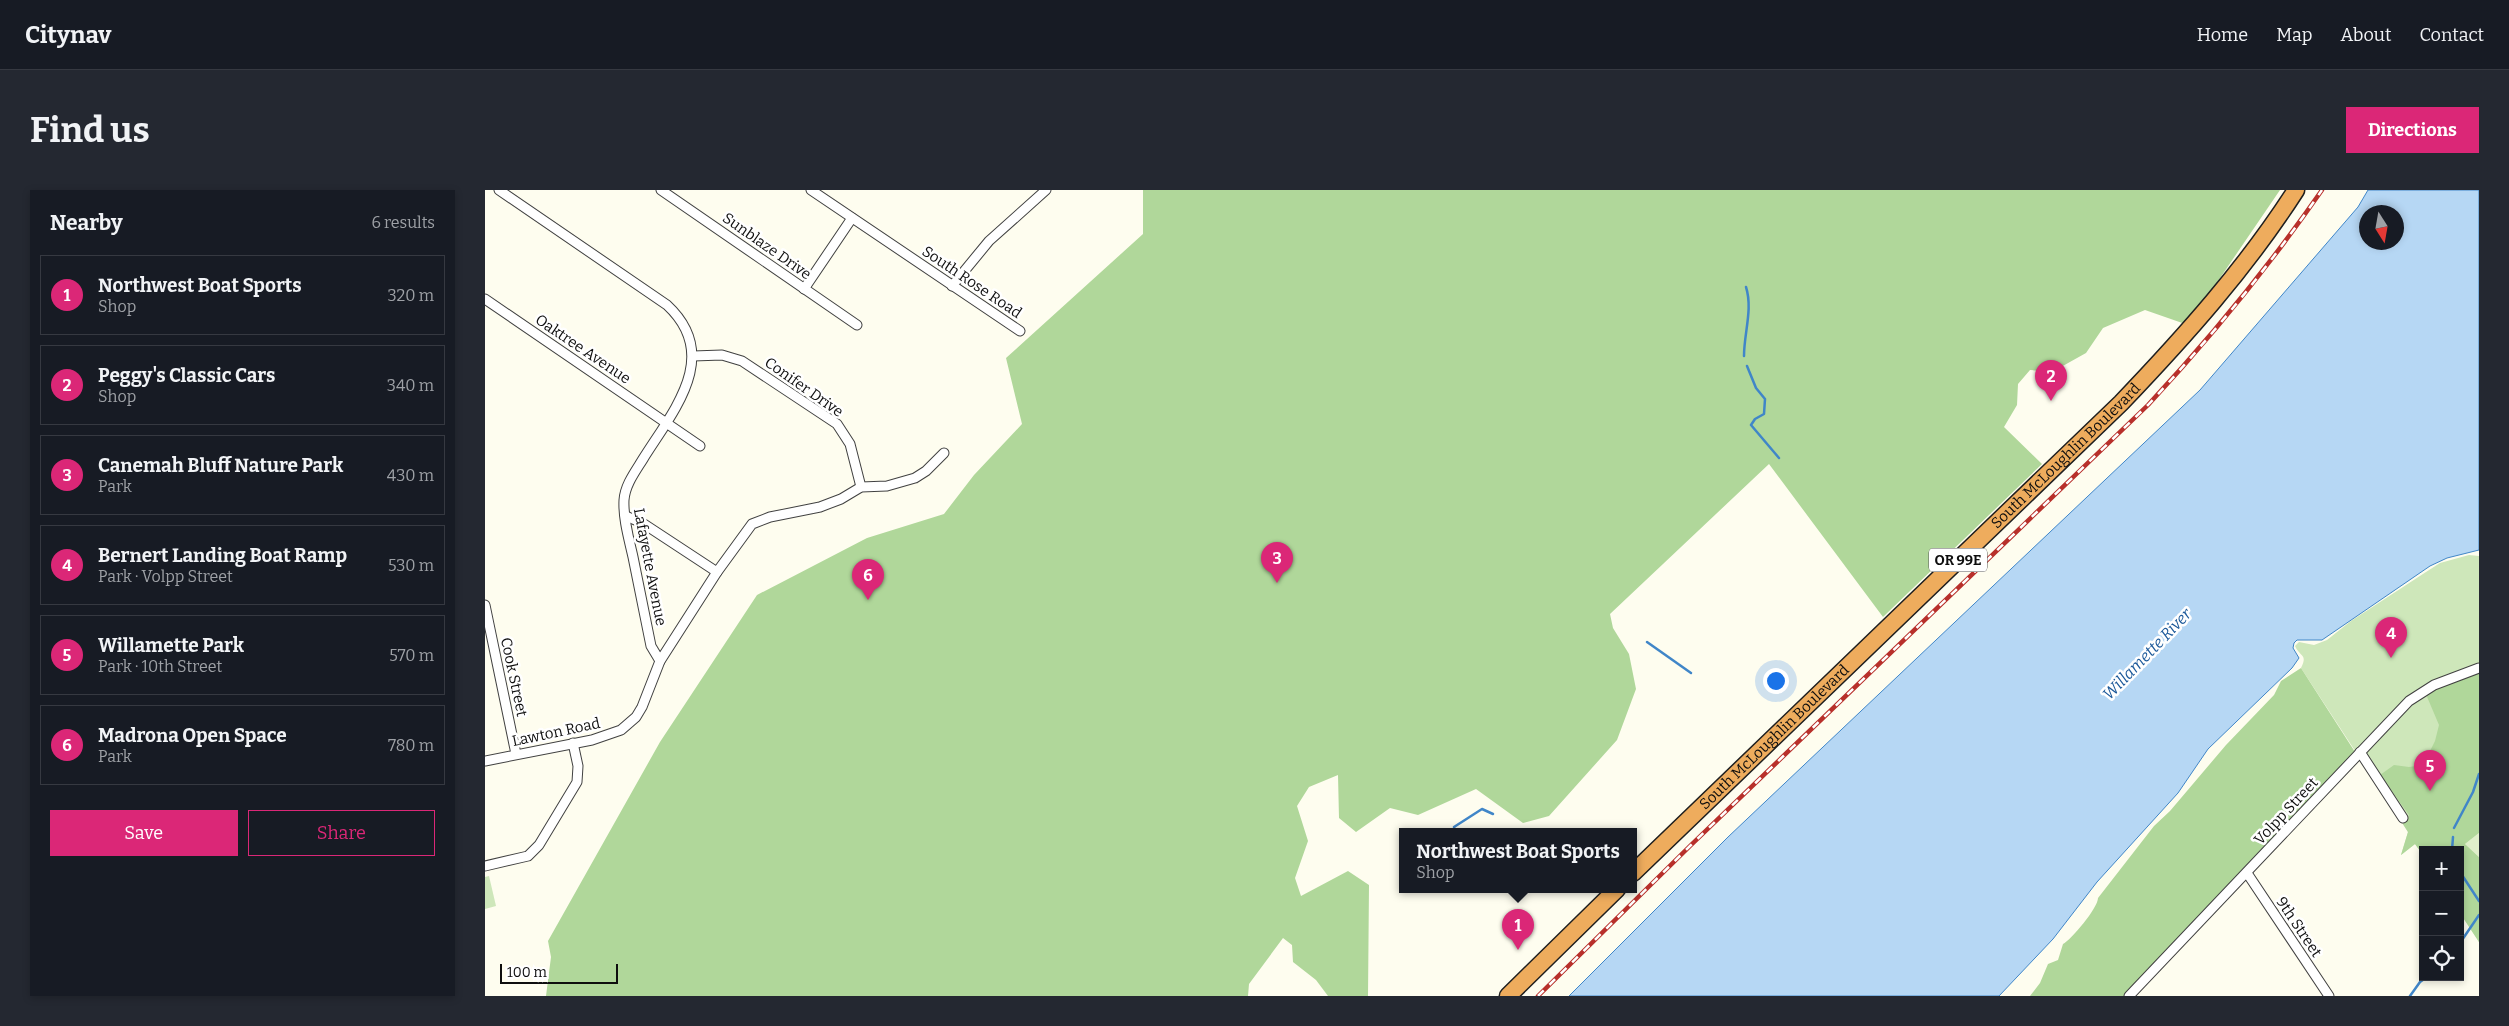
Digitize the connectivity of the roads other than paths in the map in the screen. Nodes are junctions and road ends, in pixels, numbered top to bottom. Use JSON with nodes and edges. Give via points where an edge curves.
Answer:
{"nodes":[{"id":1,"x":499,"y":190,"type":"edge"},
{"id":2,"x":661,"y":190,"type":"edge"},
{"id":3,"x":811,"y":190,"type":"edge"},
{"id":4,"x":1047,"y":190,"type":"edge"},
{"id":5,"x":2296,"y":190,"type":"edge"},
{"id":6,"x":852,"y":218,"type":"junction"},
{"id":7,"x":952,"y":286,"type":"junction"},
{"id":8,"x":804,"y":289,"type":"junction"},
{"id":9,"x":485,"y":299,"type":"edge"},
{"id":10,"x":857,"y":325,"type":"dead end"},
{"id":11,"x":1020,"y":331,"type":"dead end"},
{"id":12,"x":693,"y":356,"type":"junction"},
{"id":13,"x":666,"y":423,"type":"junction"},
{"id":14,"x":700,"y":446,"type":"dead end"},
{"id":15,"x":944,"y":454,"type":"dead end"},
{"id":16,"x":861,"y":487,"type":"junction"},
{"id":17,"x":626,"y":516,"type":"junction"},
{"id":18,"x":717,"y":572,"type":"junction"},
{"id":19,"x":485,"y":604,"type":"edge"},
{"id":20,"x":660,"y":661,"type":"junction"},
{"id":21,"x":2479,"y":668,"type":"edge"},
{"id":22,"x":573,"y":743,"type":"junction"},
{"id":23,"x":2360,"y":752,"type":"junction"},
{"id":24,"x":515,"y":754,"type":"junction"},
{"id":25,"x":485,"y":761,"type":"edge"},
{"id":26,"x":2403,"y":818,"type":"dead end"},
{"id":27,"x":485,"y":866,"type":"edge"},
{"id":28,"x":1637,"y":869,"type":"edge"},
{"id":29,"x":2247,"y":873,"type":"junction"},
{"id":30,"x":1613,"y":893,"type":"edge"},
{"id":31,"x":1508,"y":996,"type":"edge"},
{"id":32,"x":2129,"y":996,"type":"edge"},
{"id":33,"x":2329,"y":996,"type":"edge"}],
"edges":[{"from":1,"to":12,"type":"street","name":"Lafayette Avenue","via":[[667,305],[686,329]]},
{"from":2,"to":8,"type":"street","name":"Sunblaze Drive"},
{"from":3,"to":6,"type":"street","name":"South Rose Road"},
{"from":4,"to":7,"type":"street","via":[[989,242]]},
{"from":5,"to":28,"type":"highway","name":"South McLoughlin Boulevard","number":"OR 99E","via":[[2224,289],[2121,403]]},
{"from":6,"to":7,"type":"street","name":"South Rose Road"},
{"from":6,"to":8,"type":"street"},
{"from":7,"to":11,"type":"street","name":"South Rose Road"},
{"from":8,"to":10,"type":"street","name":"Sunblaze Drive"},
{"from":9,"to":13,"type":"street","name":"Oaktree Avenue"},
{"from":12,"to":13,"type":"street","name":"Lafayette Avenue","via":[[687,386]]},
{"from":12,"to":16,"type":"street","name":"Conifer Drive","via":[[722,354],[742,361],[837,424],[850,444]]},
{"from":13,"to":14,"type":"street","name":"Oaktree Avenue"},
{"from":13,"to":17,"type":"street","name":"Lafayette Avenue","via":[[629,482],[624,501]]},
{"from":15,"to":16,"type":"street","via":[[915,478],[887,486]]},
{"from":16,"to":18,"type":"street","via":[[821,507],[752,524]]},
{"from":17,"to":18,"type":"street","via":[[644,524]]},
{"from":17,"to":20,"type":"street","name":"Lafayette Avenue","via":[[651,646]]},
{"from":18,"to":20,"type":"street"},
{"from":19,"to":24,"type":"street","name":"Cook Street"},
{"from":20,"to":22,"type":"street","name":"Lawton Road","via":[[645,701],[630,723],[611,734]]},
{"from":21,"to":23,"type":"street","name":"Volpp Street","via":[[2425,690],[2409,701]]},
{"from":22,"to":24,"type":"street","name":"Lawton Road"},
{"from":22,"to":27,"type":"street","via":[[578,766],[577,782],[539,845],[528,856]]},
{"from":23,"to":26,"type":"street"},
{"from":23,"to":29,"type":"street","name":"Volpp Street"},
{"from":24,"to":25,"type":"street","name":"Lawton Road"},
{"from":29,"to":32,"type":"street","name":"Volpp Street"},
{"from":29,"to":33,"type":"street","name":"9th Street"},
{"from":30,"to":31,"type":"highway"}]}
